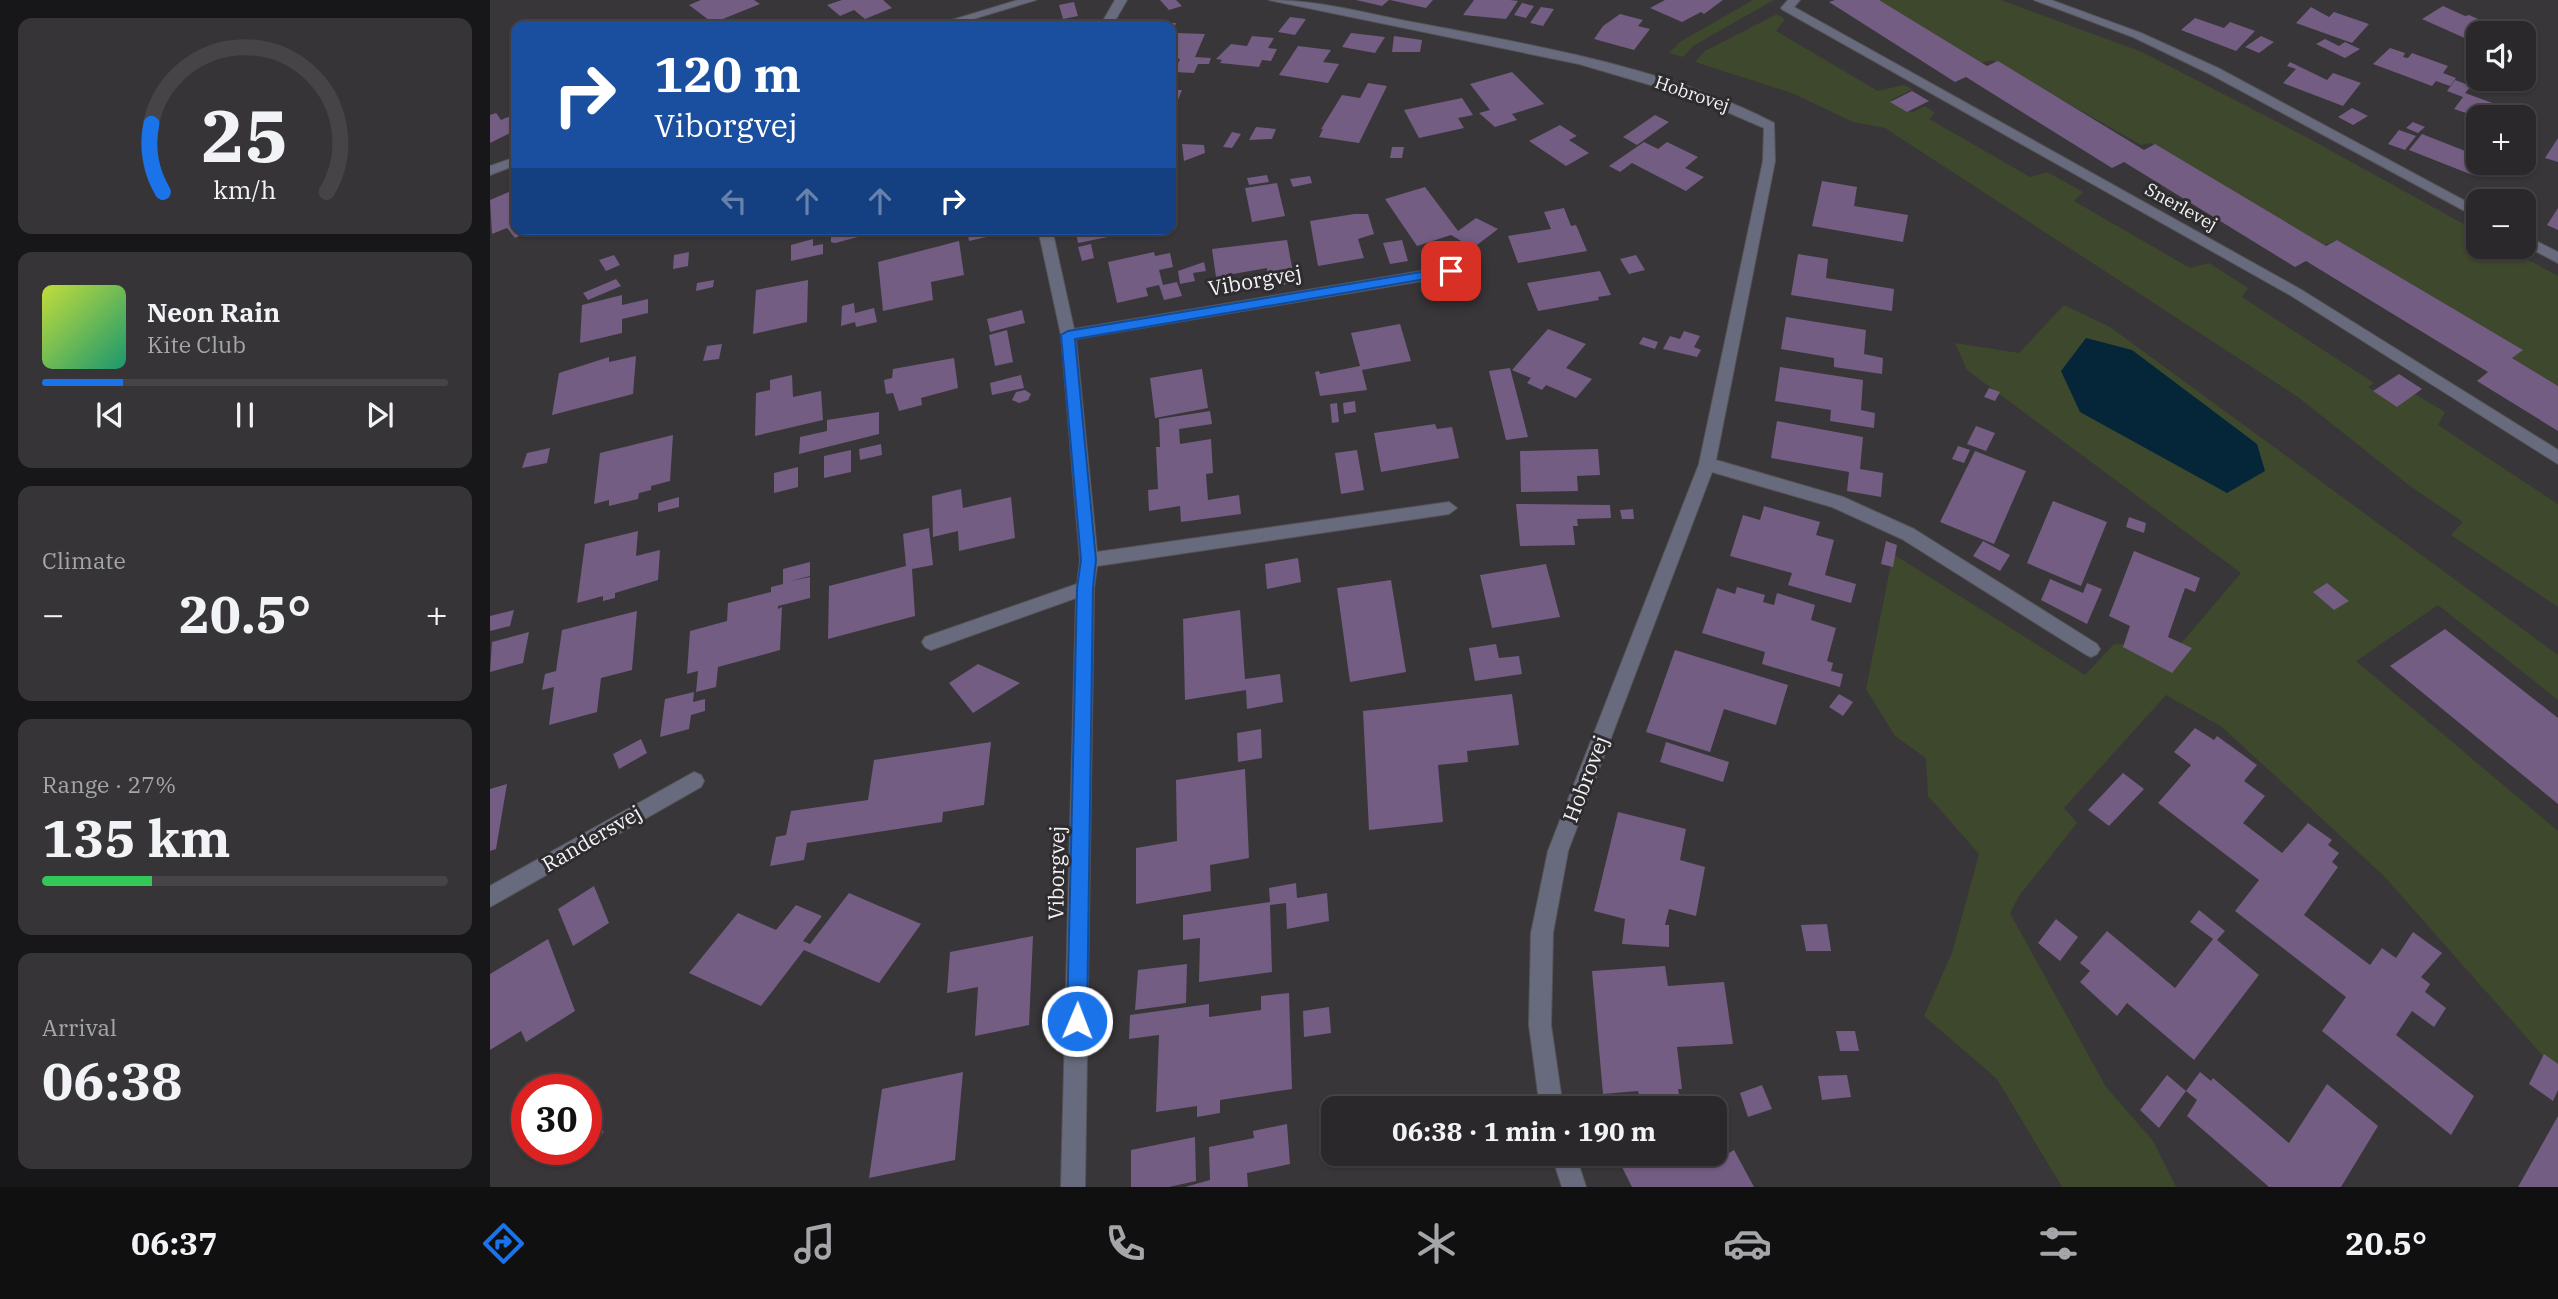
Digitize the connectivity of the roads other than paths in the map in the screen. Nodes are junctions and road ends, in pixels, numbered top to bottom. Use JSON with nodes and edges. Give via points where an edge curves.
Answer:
{"nodes":[{"id":1,"x":1030,"y":0,"type":"edge"},
{"id":2,"x":1121,"y":0,"type":"edge"},
{"id":3,"x":1275,"y":0,"type":"edge"},
{"id":4,"x":1794,"y":0,"type":"edge"},
{"id":5,"x":2040,"y":0,"type":"edge"},
{"id":6,"x":956,"y":21,"type":"edge"},
{"id":7,"x":1109,"y":21,"type":"edge"},
{"id":8,"x":511,"y":163,"type":"edge"},
{"id":9,"x":490,"y":171,"type":"edge"},
{"id":10,"x":2466,"y":208,"type":"edge"},
{"id":11,"x":1046,"y":235,"type":"edge"},
{"id":12,"x":2536,"y":246,"type":"edge"},
{"id":13,"x":2558,"y":258,"type":"edge"},
{"id":14,"x":1451,"y":271,"type":"dead end"},
{"id":15,"x":1068,"y":335,"type":"junction"},
{"id":16,"x":2558,"y":458,"type":"edge"},
{"id":17,"x":1707,"y":464,"type":"junction"},
{"id":18,"x":1450,"y":508,"type":"dead end"},
{"id":19,"x":1089,"y":560,"type":"junction"},
{"id":20,"x":1085,"y":588,"type":"junction"},
{"id":21,"x":931,"y":642,"type":"dead end"},
{"id":22,"x":2091,"y":649,"type":"dead end"},
{"id":23,"x":694,"y":781,"type":"dead end"},
{"id":24,"x":490,"y":897,"type":"edge"},
{"id":25,"x":1550,"y":1096,"type":"edge"},
{"id":26,"x":1567,"y":1166,"type":"edge"},
{"id":27,"x":1073,"y":1187,"type":"edge"},
{"id":28,"x":1574,"y":1187,"type":"edge"}],
"edges":[{"from":1,"to":6,"type":"street"},
{"from":2,"to":7,"type":"street"},
{"from":3,"to":17,"type":"street","name":"Hobrovej","via":[[1550,52],[1667,85],[1748,113],[1770,126],[1769,161]]},
{"from":4,"to":16,"type":"street","name":"Snerlevej","via":[[1787,8],[2295,292]]},
{"from":5,"to":10,"type":"street","via":[[2137,35],[2214,71]]},
{"from":8,"to":9,"type":"street"},
{"from":11,"to":15,"type":"street","name":"Viborgvej"},
{"from":12,"to":13,"type":"street"},
{"from":14,"to":15,"type":"street","name":"Viborgvej"},
{"from":15,"to":19,"type":"street","name":"Viborgvej"},
{"from":17,"to":22,"type":"street","via":[[1837,502],[1908,534]]},
{"from":17,"to":25,"type":"street","name":"Hobrovej","via":[[1558,851],[1541,960],[1540,1025]]},
{"from":18,"to":19,"type":"street"},
{"from":19,"to":20,"type":"street","name":"Viborgvej"},
{"from":20,"to":21,"type":"street"},
{"from":20,"to":27,"type":"street","name":"Viborgvej"},
{"from":23,"to":24,"type":"street","name":"Randersvej"},
{"from":26,"to":28,"type":"street"}]}
